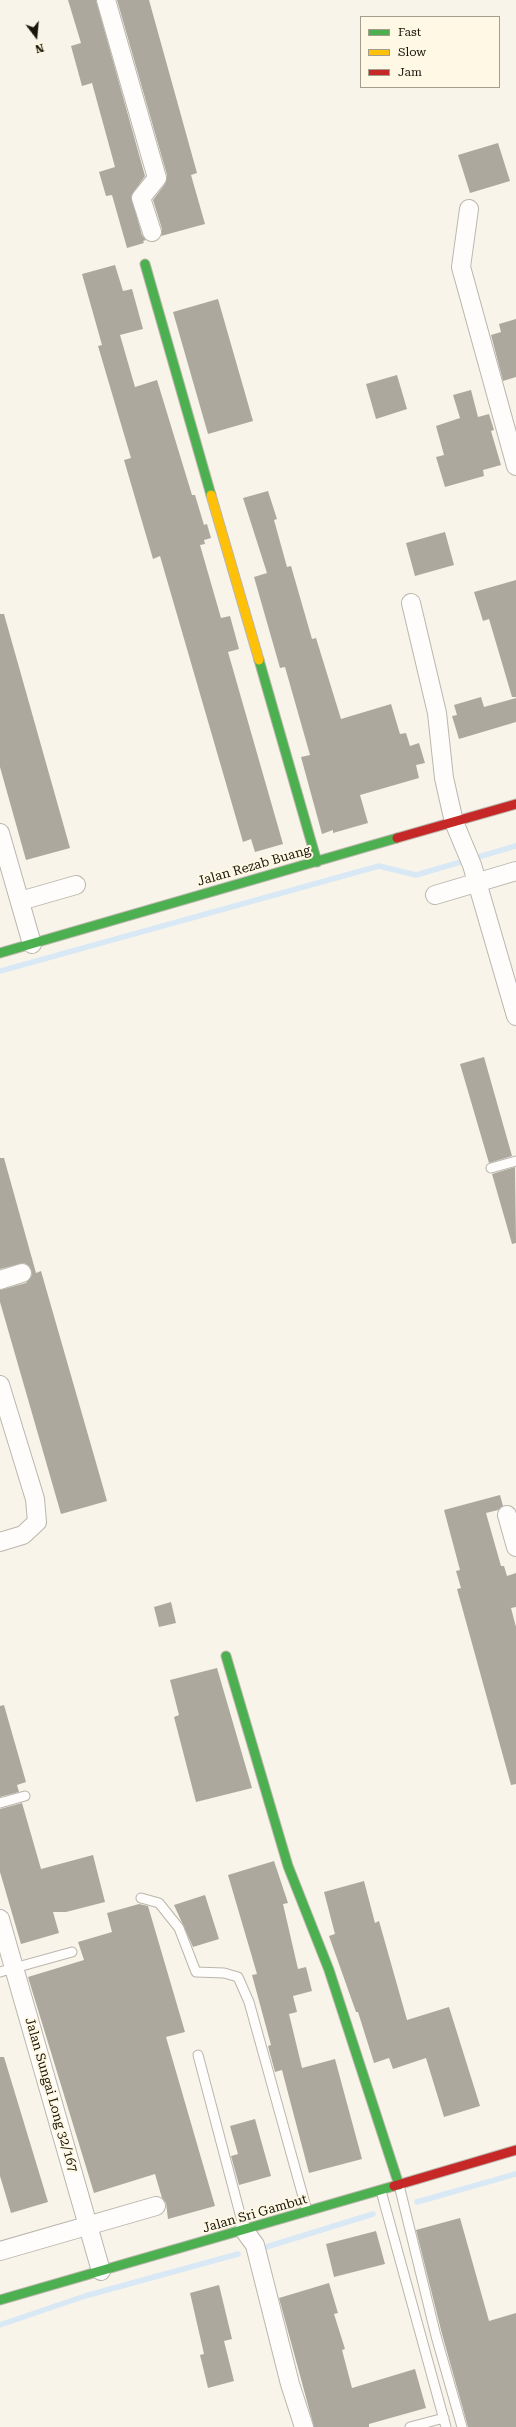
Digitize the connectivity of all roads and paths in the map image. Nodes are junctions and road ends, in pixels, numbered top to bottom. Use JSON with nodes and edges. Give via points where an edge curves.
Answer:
{"nodes":[{"id":1,"x":106,"y":0,"type":"edge"},
{"id":2,"x":469,"y":209,"type":"dead end"},
{"id":3,"x":152,"y":232,"type":"dead end"},
{"id":4,"x":145,"y":264,"type":"dead end"},
{"id":5,"x":516,"y":466,"type":"edge"},
{"id":6,"x":412,"y":603,"type":"dead end"},
{"id":7,"x":516,"y":804,"type":"edge"},
{"id":8,"x":454,"y":822,"type":"junction"},
{"id":9,"x":0,"y":833,"type":"edge"},
{"id":10,"x":317,"y":862,"type":"junction"},
{"id":11,"x":516,"y":870,"type":"edge"},
{"id":12,"x":477,"y":882,"type":"junction"},
{"id":13,"x":76,"y":885,"type":"dead end"},
{"id":14,"x":435,"y":894,"type":"dead end"},
{"id":15,"x":20,"y":901,"type":"junction"},
{"id":16,"x":32,"y":944,"type":"junction"},
{"id":17,"x":0,"y":953,"type":"edge"},
{"id":18,"x":516,"y":1016,"type":"edge"},
{"id":19,"x":516,"y":1161,"type":"edge"},
{"id":20,"x":491,"y":1168,"type":"dead end"},
{"id":21,"x":22,"y":1273,"type":"dead end"},
{"id":22,"x":0,"y":1280,"type":"edge"},
{"id":23,"x":0,"y":1385,"type":"edge"},
{"id":24,"x":507,"y":1515,"type":"dead end"},
{"id":25,"x":0,"y":1542,"type":"edge"},
{"id":26,"x":516,"y":1548,"type":"edge"},
{"id":27,"x":226,"y":1656,"type":"dead end"},
{"id":28,"x":25,"y":1796,"type":"dead end"},
{"id":29,"x":0,"y":1803,"type":"edge"},
{"id":30,"x":141,"y":1898,"type":"dead end"},
{"id":31,"x":0,"y":1919,"type":"edge"},
{"id":32,"x":72,"y":1952,"type":"dead end"},
{"id":33,"x":7,"y":1971,"type":"edge"},
{"id":34,"x":198,"y":2054,"type":"dead end"},
{"id":35,"x":516,"y":2150,"type":"edge"},
{"id":36,"x":399,"y":2185,"type":"junction"},
{"id":37,"x":382,"y":2191,"type":"junction"},
{"id":38,"x":156,"y":2206,"type":"dead end"},
{"id":39,"x":307,"y":2212,"type":"junction"},
{"id":40,"x":88,"y":2225,"type":"junction"},
{"id":41,"x":244,"y":2230,"type":"junction"},
{"id":42,"x":0,"y":2251,"type":"edge"},
{"id":43,"x":101,"y":2271,"type":"junction"},
{"id":44,"x":0,"y":2300,"type":"edge"},
{"id":45,"x":445,"y":2423,"type":"edge"},
{"id":46,"x":304,"y":2427,"type":"edge"},
{"id":47,"x":410,"y":2427,"type":"edge"},
{"id":48,"x":462,"y":2427,"type":"edge"}],
"edges":[{"from":1,"to":3,"type":"street","via":[[157,178],[141,198]]},
{"from":2,"to":5,"type":"street","via":[[461,268]]},
{"from":4,"to":10,"type":"street"},
{"from":6,"to":8,"type":"street","via":[[437,713],[444,778]]},
{"from":7,"to":8,"type":"street","name":"Jalan Rezab Buang"},
{"from":8,"to":10,"type":"street","name":"Jalan Rezab Buang"},
{"from":8,"to":12,"type":"street"},
{"from":9,"to":15,"type":"street"},
{"from":10,"to":16,"type":"street","name":"Jalan Rezab Buang"},
{"from":11,"to":12,"type":"street"},
{"from":12,"to":14,"type":"street"},
{"from":12,"to":18,"type":"street"},
{"from":13,"to":15,"type":"street"},
{"from":15,"to":16,"type":"street"},
{"from":16,"to":17,"type":"street","name":"Jalan Rezab Buang"},
{"from":19,"to":20,"type":"lane"},
{"from":21,"to":22,"type":"street"},
{"from":23,"to":25,"type":"street","via":[[35,1499],[37,1522],[23,1535]]},
{"from":24,"to":26,"type":"street"},
{"from":27,"to":36,"type":"street","via":[[288,1866],[329,1970]]},
{"from":28,"to":29,"type":"lane"},
{"from":30,"to":39,"type":"lane","via":[[159,1903],[179,1928],[196,1972],[238,1977],[249,2002]]},
{"from":31,"to":33,"type":"street","name":"Jalan Sungai Long 32/167"},
{"from":32,"to":33,"type":"lane"},
{"from":33,"to":40,"type":"street","name":"Jalan Sungai Long 32/167"},
{"from":34,"to":41,"type":"lane"},
{"from":35,"to":36,"type":"street","name":"Jalan Sri Gambut"},
{"from":36,"to":37,"type":"street","name":"Jalan Sri Gambut"},
{"from":36,"to":48,"type":"lane","via":[[436,2336]]},
{"from":37,"to":39,"type":"street","name":"Jalan Sri Gambut"},
{"from":37,"to":45,"type":"lane"},
{"from":38,"to":40,"type":"street"},
{"from":39,"to":41,"type":"street","name":"Jalan Sri Gambut"},
{"from":40,"to":42,"type":"street"},
{"from":40,"to":43,"type":"street","name":"Jalan Sungai Long 32/167"},
{"from":41,"to":43,"type":"street","name":"Jalan Sri Gambut"},
{"from":41,"to":46,"type":"street","via":[[254,2244],[290,2384]]},
{"from":43,"to":44,"type":"street","name":"Jalan Sri Gambut"},
{"from":45,"to":47,"type":"lane"}]}
